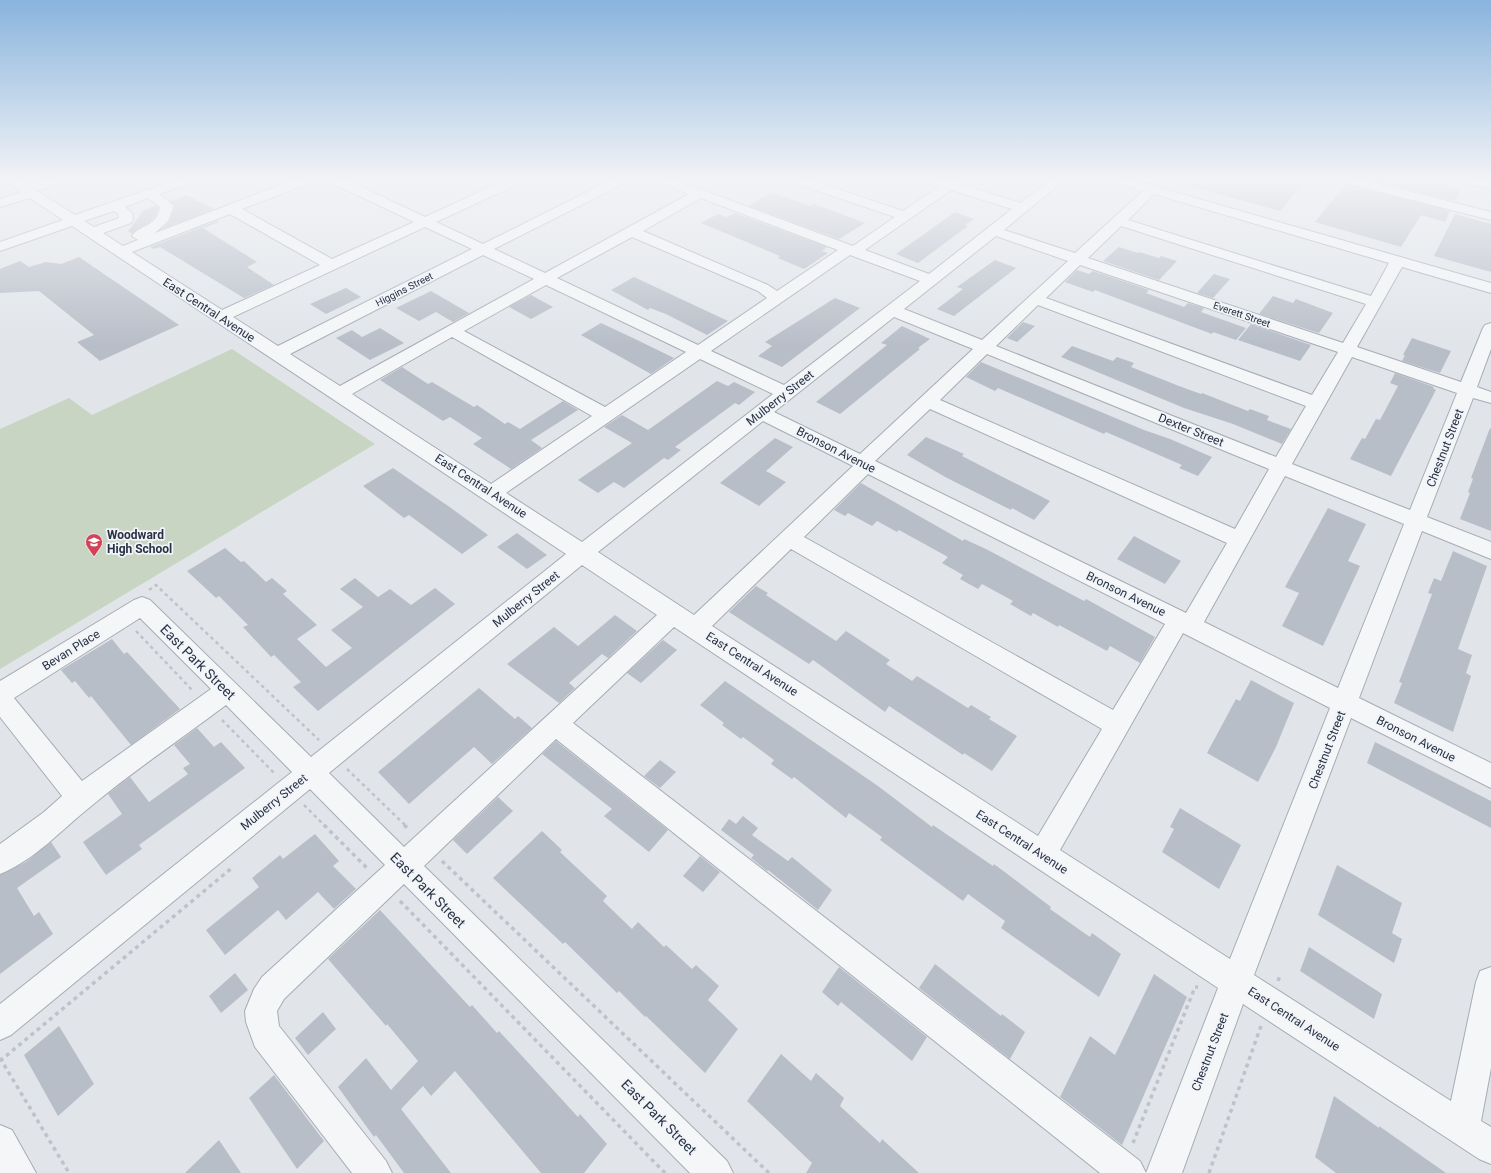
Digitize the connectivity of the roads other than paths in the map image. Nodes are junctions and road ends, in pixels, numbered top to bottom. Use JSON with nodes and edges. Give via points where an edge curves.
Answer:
{"nodes":[{"id":1,"x":31,"y":236,"type":"edge"},
{"id":2,"x":95,"y":236,"type":"edge"},
{"id":3,"x":141,"y":236,"type":"edge"},
{"id":4,"x":154,"y":236,"type":"edge"},
{"id":5,"x":279,"y":236,"type":"edge"},
{"id":6,"x":394,"y":236,"type":"edge"},
{"id":7,"x":456,"y":236,"type":"edge"},
{"id":8,"x":509,"y":236,"type":"edge"},
{"id":9,"x":625,"y":236,"type":"edge"},
{"id":10,"x":641,"y":236,"type":"edge"},
{"id":11,"x":814,"y":236,"type":"edge"},
{"id":12,"x":874,"y":236,"type":"edge"},
{"id":13,"x":988,"y":236,"type":"edge"},
{"id":14,"x":1009,"y":236,"type":"edge"},
{"id":15,"x":1103,"y":236,"type":"edge"},
{"id":16,"x":1162,"y":236,"type":"edge"},
{"id":17,"x":1312,"y":236,"type":"edge"},
{"id":18,"x":0,"y":247,"type":"edge"},
{"id":19,"x":116,"y":249,"type":"junction"},
{"id":20,"x":483,"y":249,"type":"junction"},
{"id":21,"x":852,"y":250,"type":"junction"},
{"id":22,"x":1079,"y":258,"type":"junction"},
{"id":23,"x":1398,"y":261,"type":"junction"},
{"id":24,"x":331,"y":265,"type":"junction"},
{"id":25,"x":546,"y":279,"type":"junction"},
{"id":26,"x":931,"y":280,"type":"junction"},
{"id":27,"x":1491,"y":288,"type":"edge"},
{"id":28,"x":775,"y":299,"type":"junction"},
{"id":29,"x":1035,"y":299,"type":"junction"},
{"id":30,"x":1375,"y":302,"type":"junction"},
{"id":31,"x":892,"y":310,"type":"junction"},
{"id":32,"x":220,"y":317,"type":"junction"},
{"id":33,"x":1491,"y":328,"type":"edge"},
{"id":34,"x":453,"y":331,"type":"junction"},
{"id":35,"x":984,"y":347,"type":"junction"},
{"id":36,"x":1347,"y":350,"type":"junction"},
{"id":37,"x":698,"y":352,"type":"junction"},
{"id":38,"x":276,"y":354,"type":"junction"},
{"id":39,"x":1467,"y":390,"type":"junction"},
{"id":40,"x":339,"y":394,"type":"junction"},
{"id":41,"x":786,"y":394,"type":"junction"},
{"id":42,"x":1491,"y":398,"type":"edge"},
{"id":43,"x":927,"y":401,"type":"junction"},
{"id":44,"x":1316,"y":403,"type":"junction"},
{"id":45,"x":762,"y":413,"type":"junction"},
{"id":46,"x":605,"y":415,"type":"junction"},
{"id":47,"x":864,"y":464,"type":"junction"},
{"id":48,"x":1281,"y":466,"type":"junction"},
{"id":49,"x":492,"y":493,"type":"junction"},
{"id":50,"x":1416,"y":521,"type":"junction"},
{"id":51,"x":789,"y":538,"type":"junction"},
{"id":52,"x":1238,"y":540,"type":"junction"},
{"id":53,"x":1491,"y":550,"type":"edge"},
{"id":54,"x":582,"y":553,"type":"junction"},
{"id":55,"x":142,"y":606,"type":"joint"},
{"id":56,"x":685,"y":620,"type":"junction"},
{"id":57,"x":1184,"y":623,"type":"junction"},
{"id":58,"x":227,"y":691,"type":"junction"},
{"id":59,"x":0,"y":694,"type":"edge"},
{"id":60,"x":0,"y":699,"type":"edge"},
{"id":61,"x":1345,"y":703,"type":"junction"},
{"id":62,"x":556,"y":724,"type":"junction"},
{"id":63,"x":1118,"y":724,"type":"junction"},
{"id":64,"x":310,"y":773,"type":"junction"},
{"id":65,"x":1491,"y":776,"type":"edge"},
{"id":66,"x":80,"y":798,"type":"junction"},
{"id":67,"x":1042,"y":855,"type":"junction"},
{"id":68,"x":0,"y":860,"type":"edge"},
{"id":69,"x":404,"y":866,"type":"junction"},
{"id":70,"x":1236,"y":982,"type":"junction"},
{"id":71,"x":1491,"y":982,"type":"edge"},
{"id":72,"x":0,"y":1024,"type":"edge"},
{"id":73,"x":1463,"y":1128,"type":"junction"},
{"id":74,"x":0,"y":1142,"type":"edge"},
{"id":75,"x":1491,"y":1146,"type":"edge"},
{"id":76,"x":1126,"y":1171,"type":"edge"},
{"id":77,"x":18,"y":1173,"type":"edge"},
{"id":78,"x":374,"y":1173,"type":"edge"},
{"id":79,"x":715,"y":1173,"type":"edge"},
{"id":80,"x":1164,"y":1173,"type":"edge"}],
"edges":[{"from":1,"to":18,"type":"street"},
{"from":2,"to":19,"type":"street","name":"East Central Avenue"},
{"from":3,"to":19,"type":"street"},
{"from":4,"to":19,"type":"street"},
{"from":5,"to":24,"type":"street"},
{"from":6,"to":24,"type":"street"},
{"from":7,"to":20,"type":"street"},
{"from":8,"to":20,"type":"street","name":"Higgins Street"},
{"from":9,"to":25,"type":"street"},
{"from":10,"to":28,"type":"street","via":[[764,288]]},
{"from":11,"to":21,"type":"street"},
{"from":12,"to":21,"type":"street"},
{"from":13,"to":26,"type":"street","name":"Mulberry Street"},
{"from":14,"to":22,"type":"street","name":"Everett Street"},
{"from":15,"to":22,"type":"street"},
{"from":16,"to":30,"type":"street"},
{"from":17,"to":23,"type":"street"},
{"from":19,"to":32,"type":"street","name":"East Central Avenue"},
{"from":20,"to":25,"type":"street"},
{"from":20,"to":38,"type":"street","name":"Higgins Street"},
{"from":21,"to":26,"type":"street"},
{"from":21,"to":28,"type":"street"},
{"from":22,"to":29,"type":"street"},
{"from":22,"to":36,"type":"street","name":"Everett Street"},
{"from":23,"to":27,"type":"street"},
{"from":23,"to":30,"type":"street"},
{"from":24,"to":32,"type":"street"},
{"from":25,"to":34,"type":"street"},
{"from":25,"to":37,"type":"street"},
{"from":26,"to":31,"type":"street","name":"Mulberry Street"},
{"from":28,"to":37,"type":"street"},
{"from":29,"to":35,"type":"street"},
{"from":29,"to":44,"type":"street"},
{"from":30,"to":36,"type":"street"},
{"from":31,"to":35,"type":"street","name":"Dexter Street"},
{"from":31,"to":41,"type":"street","name":"Mulberry Street"},
{"from":32,"to":38,"type":"street","name":"East Central Avenue"},
{"from":33,"to":39,"type":"street","name":"Chestnut Street"},
{"from":34,"to":40,"type":"street"},
{"from":34,"to":46,"type":"street"},
{"from":35,"to":43,"type":"street"},
{"from":35,"to":48,"type":"street","name":"Dexter Street"},
{"from":36,"to":39,"type":"street","name":"Everett Street"},
{"from":36,"to":44,"type":"street"},
{"from":37,"to":41,"type":"street"},
{"from":37,"to":46,"type":"street"},
{"from":38,"to":40,"type":"street","name":"East Central Avenue"},
{"from":39,"to":42,"type":"street","name":"Everett Street"},
{"from":39,"to":50,"type":"street","name":"Chestnut Street"},
{"from":40,"to":49,"type":"street","name":"East Central Avenue"},
{"from":41,"to":45,"type":"street","name":"Mulberry Street"},
{"from":43,"to":47,"type":"street"},
{"from":43,"to":52,"type":"street"},
{"from":44,"to":48,"type":"street"},
{"from":45,"to":47,"type":"street","name":"Bronson Avenue"},
{"from":45,"to":54,"type":"street","name":"Mulberry Street"},
{"from":46,"to":49,"type":"street"},
{"from":47,"to":51,"type":"street"},
{"from":47,"to":57,"type":"street","name":"Bronson Avenue"},
{"from":48,"to":50,"type":"street","name":"Dexter Street"},
{"from":48,"to":52,"type":"street"},
{"from":49,"to":54,"type":"street","name":"East Central Avenue"},
{"from":50,"to":53,"type":"street","name":"Dexter Street"},
{"from":50,"to":61,"type":"street","name":"Chestnut Street"},
{"from":51,"to":56,"type":"street"},
{"from":51,"to":63,"type":"street"},
{"from":52,"to":57,"type":"street"},
{"from":54,"to":56,"type":"street","name":"East Central Avenue"},
{"from":54,"to":64,"type":"street","name":"Mulberry Street"},
{"from":55,"to":58,"type":"street","name":"East Park Street"},
{"from":55,"to":59,"type":"street","name":"Bevan Place"},
{"from":56,"to":62,"type":"street"},
{"from":56,"to":67,"type":"street","name":"East Central Avenue"},
{"from":57,"to":61,"type":"street","name":"Bronson Avenue"},
{"from":57,"to":63,"type":"street"},
{"from":58,"to":64,"type":"street","name":"East Park Street"},
{"from":58,"to":66,"type":"street"},
{"from":60,"to":66,"type":"street"},
{"from":61,"to":65,"type":"street","name":"Bronson Avenue"},
{"from":61,"to":70,"type":"street","name":"Chestnut Street"},
{"from":62,"to":69,"type":"street"},
{"from":62,"to":76,"type":"street"},
{"from":63,"to":67,"type":"street"},
{"from":64,"to":69,"type":"street","name":"East Park Street"},
{"from":64,"to":72,"type":"street","name":"Mulberry Street"},
{"from":66,"to":68,"type":"street","via":[[54,821]]},
{"from":67,"to":70,"type":"street","name":"East Central Avenue"},
{"from":69,"to":78,"type":"street","via":[[273,988],[261,1005],[260,1022],[266,1036]]},
{"from":69,"to":79,"type":"street","name":"East Park Street"},
{"from":70,"to":73,"type":"street","name":"East Central Avenue","via":[[1275,989]]},
{"from":70,"to":80,"type":"street","name":"Chestnut Street"},
{"from":71,"to":73,"type":"street"},
{"from":73,"to":75,"type":"street","name":"East Central Avenue"},
{"from":74,"to":77,"type":"street"}]}
